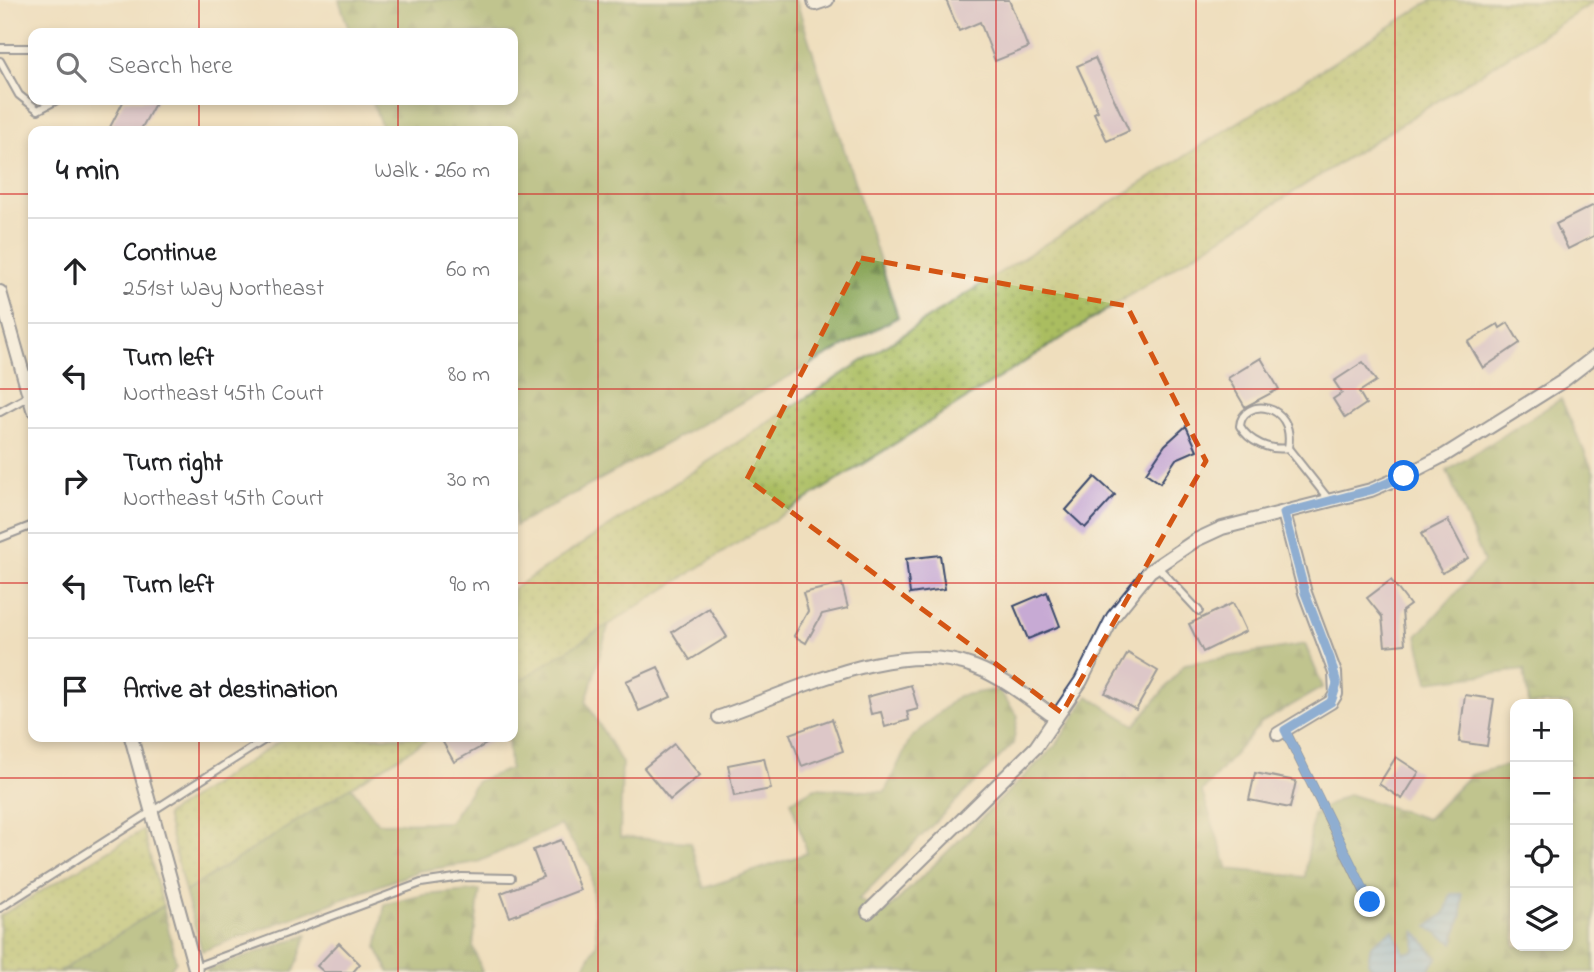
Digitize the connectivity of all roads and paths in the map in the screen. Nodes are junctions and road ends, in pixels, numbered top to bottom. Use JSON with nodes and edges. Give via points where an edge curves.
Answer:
{"nodes":[{"id":1,"x":0,"y":48,"type":"edge"},
{"id":2,"x":28,"y":48,"type":"edge"},
{"id":3,"x":0,"y":61,"type":"edge"},
{"id":4,"x":28,"y":102,"type":"edge"},
{"id":5,"x":32,"y":105,"type":"edge"},
{"id":6,"x":48,"y":105,"type":"edge"},
{"id":7,"x":0,"y":292,"type":"edge"},
{"id":8,"x":1594,"y":357,"type":"edge"},
{"id":9,"x":28,"y":392,"type":"edge"},
{"id":10,"x":28,"y":397,"type":"edge"},
{"id":11,"x":0,"y":412,"type":"edge"},
{"id":12,"x":1287,"y":448,"type":"junction"},
{"id":13,"x":1330,"y":501,"type":"junction"},
{"id":14,"x":1284,"y":513,"type":"junction"},
{"id":15,"x":28,"y":527,"type":"edge"},
{"id":16,"x":0,"y":538,"type":"edge"},
{"id":17,"x":1157,"y":566,"type":"junction"},
{"id":18,"x":1199,"y":611,"type":"dead end"},
{"id":19,"x":719,"y":717,"type":"dead end"},
{"id":20,"x":1056,"y":718,"type":"junction"},
{"id":21,"x":1281,"y":732,"type":"joint"},
{"id":22,"x":132,"y":742,"type":"edge"},
{"id":23,"x":261,"y":742,"type":"edge"},
{"id":24,"x":153,"y":812,"type":"junction"},
{"id":25,"x":511,"y":878,"type":"dead end"},
{"id":26,"x":1370,"y":902,"type":"dead end"},
{"id":27,"x":0,"y":908,"type":"edge"},
{"id":28,"x":868,"y":912,"type":"dead end"},
{"id":29,"x":196,"y":969,"type":"edge"}],
"edges":[{"from":1,"to":2,"type":"lane"},
{"from":3,"to":4,"type":"lane"},
{"from":5,"to":6,"type":"lane","via":[[38,110]]},
{"from":7,"to":9,"type":"street"},
{"from":8,"to":13,"type":"street","via":[[1445,455],[1371,490]]},
{"from":10,"to":11,"type":"lane"},
{"from":12,"to":12,"type":"lane","via":[[1286,421],[1276,410],[1261,408],[1241,418],[1240,426],[1252,440]]},
{"from":12,"to":13,"type":"lane"},
{"from":13,"to":14,"type":"street"},
{"from":14,"to":17,"type":"street","via":[[1222,528]]},
{"from":14,"to":21,"type":"street","via":[[1305,593],[1337,684],[1331,702]]},
{"from":15,"to":16,"type":"lane"},
{"from":17,"to":18,"type":"lane"},
{"from":17,"to":20,"type":"street","via":[[1129,593],[1113,617],[1081,681]]},
{"from":19,"to":20,"type":"street","via":[[865,666],[905,657],[974,666]]},
{"from":20,"to":28,"type":"street","via":[[1011,773]]},
{"from":21,"to":26,"type":"lane"},
{"from":22,"to":24,"type":"street"},
{"from":23,"to":24,"type":"lane"},
{"from":24,"to":27,"type":"lane"},
{"from":24,"to":29,"type":"street"},
{"from":25,"to":29,"type":"lane","via":[[462,877],[421,883]]}]}
